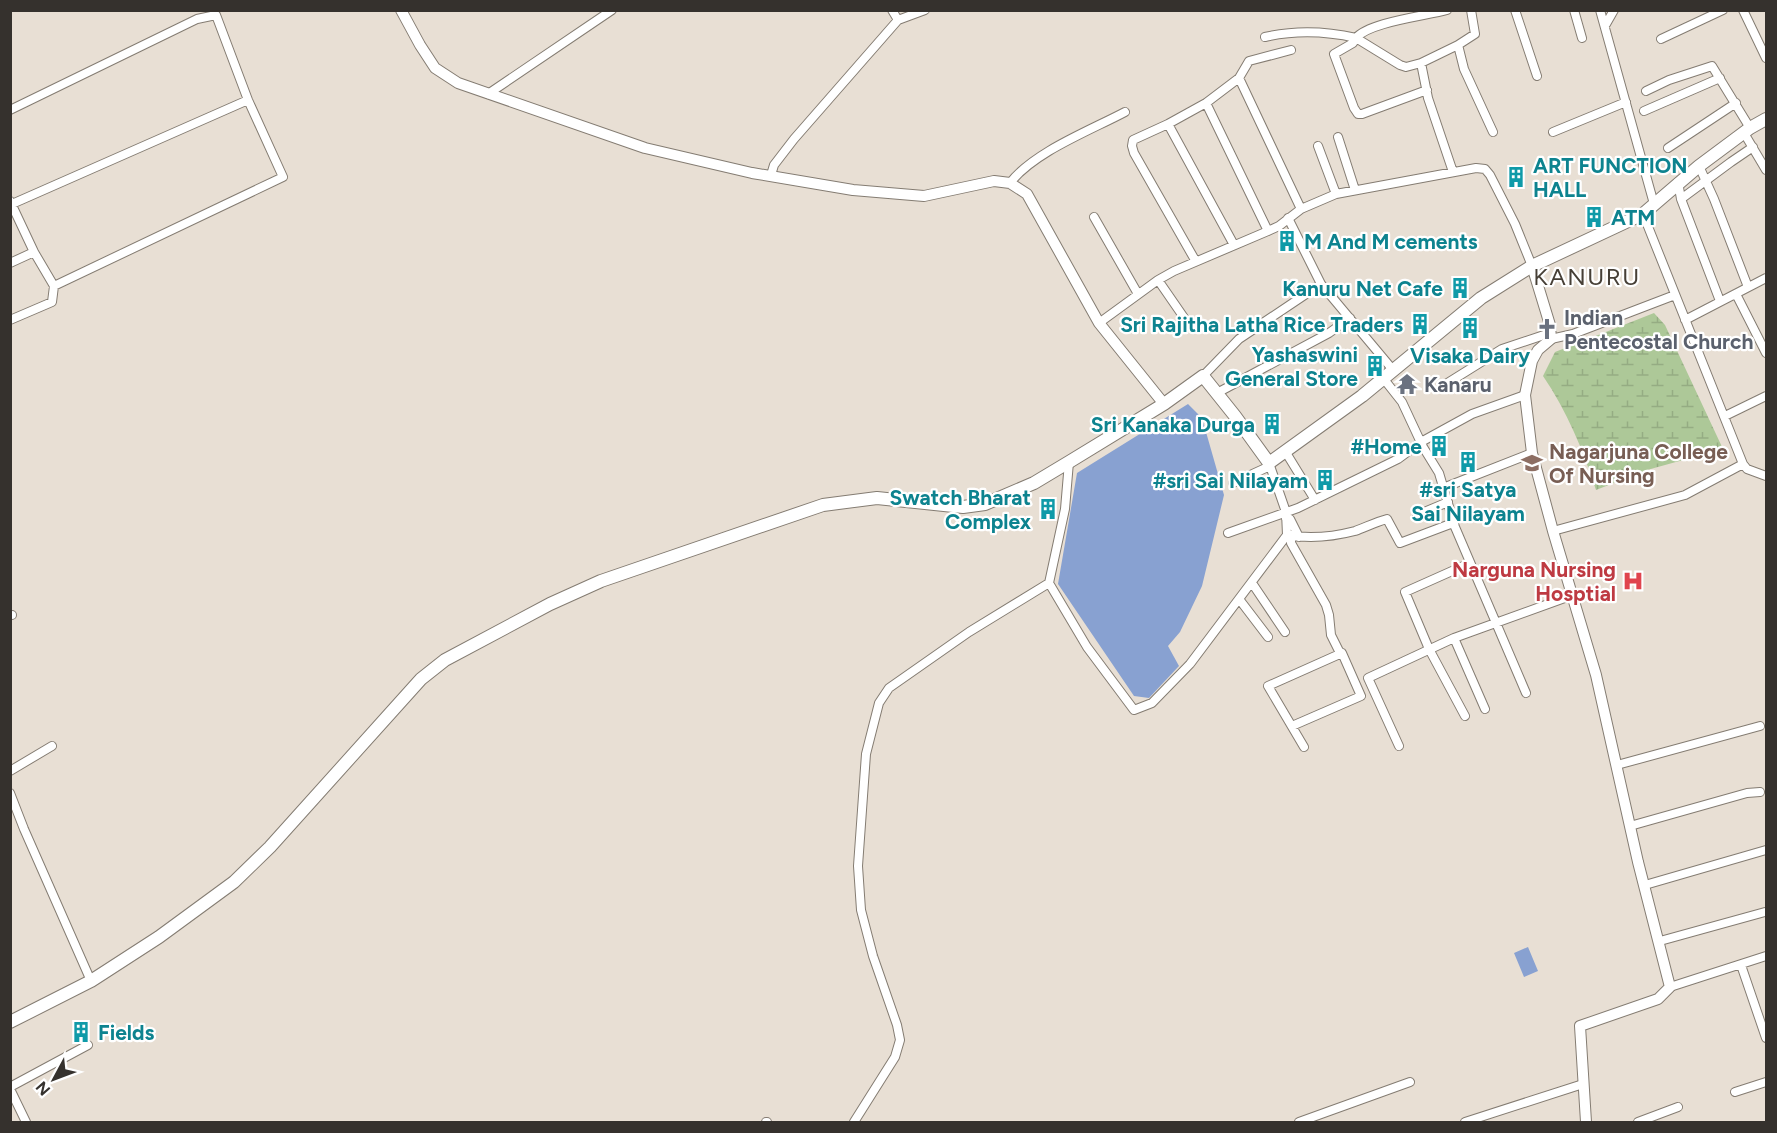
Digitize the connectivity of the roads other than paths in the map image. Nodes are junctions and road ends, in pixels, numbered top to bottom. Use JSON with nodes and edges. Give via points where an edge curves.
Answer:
{"nodes":[{"id":1,"x":401,"y":10,"type":"edge"},
{"id":2,"x":612,"y":10,"type":"edge"},
{"id":3,"x":892,"y":10,"type":"edge"},
{"id":4,"x":926,"y":10,"type":"edge"},
{"id":5,"x":1447,"y":10,"type":"edge"},
{"id":6,"x":1471,"y":10,"type":"edge"},
{"id":7,"x":1515,"y":10,"type":"edge"},
{"id":8,"x":1574,"y":10,"type":"edge"},
{"id":9,"x":1600,"y":10,"type":"edge"},
{"id":10,"x":1723,"y":10,"type":"edge"},
{"id":11,"x":1743,"y":10,"type":"edge"},
{"id":12,"x":1425,"y":13,"type":"edge"},
{"id":13,"x":1610,"y":17,"type":"edge"},
{"id":14,"x":898,"y":20,"type":"junction"},
{"id":15,"x":1265,"y":37,"type":"dead end"},
{"id":16,"x":1356,"y":38,"type":"junction"},
{"id":17,"x":1582,"y":38,"type":"dead end"},
{"id":18,"x":1661,"y":39,"type":"dead end"},
{"id":19,"x":1458,"y":45,"type":"junction"},
{"id":20,"x":1291,"y":50,"type":"dead end"},
{"id":21,"x":1767,"y":58,"type":"edge"},
{"id":22,"x":1421,"y":63,"type":"junction"},
{"id":23,"x":1537,"y":76,"type":"dead end"},
{"id":24,"x":1239,"y":78,"type":"junction"},
{"id":25,"x":1720,"y":78,"type":"junction"},
{"id":26,"x":1427,"y":90,"type":"junction"},
{"id":27,"x":1646,"y":91,"type":"dead end"},
{"id":28,"x":488,"y":94,"type":"junction"},
{"id":29,"x":248,"y":100,"type":"junction"},
{"id":30,"x":1626,"y":102,"type":"junction"},
{"id":31,"x":1206,"y":103,"type":"junction"},
{"id":32,"x":1736,"y":103,"type":"junction"},
{"id":33,"x":10,"y":110,"type":"edge"},
{"id":34,"x":1644,"y":111,"type":"dead end"},
{"id":35,"x":1125,"y":112,"type":"dead end"},
{"id":36,"x":1767,"y":119,"type":"edge"},
{"id":37,"x":1168,"y":124,"type":"junction"},
{"id":38,"x":1493,"y":132,"type":"dead end"},
{"id":39,"x":1553,"y":132,"type":"dead end"},
{"id":40,"x":1338,"y":137,"type":"dead end"},
{"id":41,"x":1749,"y":138,"type":"junction"},
{"id":42,"x":1318,"y":146,"type":"dead end"},
{"id":43,"x":1668,"y":148,"type":"dead end"},
{"id":44,"x":1699,"y":166,"type":"junction"},
{"id":45,"x":1767,"y":170,"type":"edge"},
{"id":46,"x":1454,"y":172,"type":"junction"},
{"id":47,"x":771,"y":175,"type":"junction"},
{"id":48,"x":1678,"y":182,"type":"junction"},
{"id":49,"x":1705,"y":182,"type":"junction"},
{"id":50,"x":1010,"y":183,"type":"junction"},
{"id":51,"x":1355,"y":190,"type":"junction"},
{"id":52,"x":1336,"y":194,"type":"junction"},
{"id":53,"x":1681,"y":199,"type":"junction"},
{"id":54,"x":11,"y":202,"type":"edge"},
{"id":55,"x":1654,"y":204,"type":"junction"},
{"id":56,"x":1301,"y":209,"type":"junction"},
{"id":57,"x":1643,"y":214,"type":"junction"},
{"id":58,"x":1094,"y":217,"type":"dead end"},
{"id":59,"x":1288,"y":218,"type":"junction"},
{"id":60,"x":1268,"y":231,"type":"junction"},
{"id":61,"x":1234,"y":245,"type":"junction"},
{"id":62,"x":34,"y":252,"type":"junction"},
{"id":63,"x":1195,"y":260,"type":"junction"},
{"id":64,"x":10,"y":263,"type":"edge"},
{"id":65,"x":1532,"y":266,"type":"junction"},
{"id":66,"x":1767,"y":278,"type":"edge"},
{"id":67,"x":1158,"y":280,"type":"junction"},
{"id":68,"x":1321,"y":284,"type":"junction"},
{"id":69,"x":54,"y":286,"type":"junction"},
{"id":70,"x":1748,"y":287,"type":"junction"},
{"id":71,"x":1138,"y":294,"type":"junction"},
{"id":72,"x":1736,"y":294,"type":"junction"},
{"id":73,"x":1675,"y":296,"type":"junction"},
{"id":74,"x":1720,"y":301,"type":"junction"},
{"id":75,"x":1350,"y":318,"type":"junction"},
{"id":76,"x":10,"y":320,"type":"edge"},
{"id":77,"x":1686,"y":320,"type":"junction"},
{"id":78,"x":1187,"y":322,"type":"dead end"},
{"id":79,"x":1099,"y":323,"type":"junction"},
{"id":80,"x":1551,"y":336,"type":"junction"},
{"id":81,"x":1767,"y":353,"type":"edge"},
{"id":82,"x":1393,"y":370,"type":"junction"},
{"id":83,"x":1203,"y":376,"type":"junction"},
{"id":84,"x":1383,"y":378,"type":"junction"},
{"id":85,"x":1446,"y":384,"type":"dead end"},
{"id":86,"x":1217,"y":393,"type":"junction"},
{"id":87,"x":1525,"y":395,"type":"junction"},
{"id":88,"x":1767,"y":396,"type":"edge"},
{"id":89,"x":1164,"y":404,"type":"junction"},
{"id":90,"x":1725,"y":417,"type":"junction"},
{"id":91,"x":1421,"y":442,"type":"junction"},
{"id":92,"x":1285,"y":451,"type":"junction"},
{"id":93,"x":1532,"y":453,"type":"junction"},
{"id":94,"x":1070,"y":462,"type":"junction"},
{"id":95,"x":1269,"y":464,"type":"junction"},
{"id":96,"x":1743,"y":464,"type":"junction"},
{"id":97,"x":1767,"y":476,"type":"edge"},
{"id":98,"x":1233,"y":483,"type":"dead end"},
{"id":99,"x":1443,"y":488,"type":"junction"},
{"id":100,"x":1315,"y":500,"type":"junction"},
{"id":101,"x":1448,"y":502,"type":"junction"},
{"id":102,"x":1286,"y":515,"type":"junction"},
{"id":103,"x":1417,"y":515,"type":"dead end"},
{"id":104,"x":1453,"y":523,"type":"junction"},
{"id":105,"x":1553,"y":531,"type":"junction"},
{"id":106,"x":1228,"y":533,"type":"dead end"},
{"id":107,"x":1292,"y":536,"type":"junction"},
{"id":108,"x":1470,"y":563,"type":"junction"},
{"id":109,"x":1049,"y":583,"type":"junction"},
{"id":110,"x":1252,"y":583,"type":"junction"},
{"id":111,"x":1573,"y":595,"type":"junction"},
{"id":112,"x":1239,"y":599,"type":"junction"},
{"id":113,"x":1496,"y":622,"type":"junction"},
{"id":114,"x":1285,"y":632,"type":"dead end"},
{"id":115,"x":1268,"y":637,"type":"dead end"},
{"id":116,"x":1454,"y":638,"type":"junction"},
{"id":117,"x":1429,"y":649,"type":"junction"},
{"id":118,"x":1340,"y":653,"type":"junction"},
{"id":119,"x":1368,"y":678,"type":"junction"},
{"id":120,"x":1356,"y":683,"type":"junction"},
{"id":121,"x":1526,"y":693,"type":"dead end"},
{"id":122,"x":1485,"y":709,"type":"dead end"},
{"id":123,"x":1465,"y":716,"type":"dead end"},
{"id":124,"x":1292,"y":726,"type":"junction"},
{"id":125,"x":1760,"y":726,"type":"dead end"},
{"id":126,"x":52,"y":746,"type":"dead end"},
{"id":127,"x":1399,"y":746,"type":"dead end"},
{"id":128,"x":1304,"y":747,"type":"dead end"},
{"id":129,"x":1617,"y":765,"type":"junction"},
{"id":130,"x":10,"y":771,"type":"edge"},
{"id":131,"x":1760,"y":792,"type":"dead end"},
{"id":132,"x":10,"y":793,"type":"edge"},
{"id":133,"x":1630,"y":826,"type":"junction"},
{"id":134,"x":1767,"y":850,"type":"edge"},
{"id":135,"x":1645,"y":885,"type":"junction"},
{"id":136,"x":1765,"y":912,"type":"edge"},
{"id":137,"x":1660,"y":941,"type":"junction"},
{"id":138,"x":1767,"y":956,"type":"edge"},
{"id":139,"x":1741,"y":965,"type":"junction"},
{"id":140,"x":90,"y":981,"type":"junction"},
{"id":141,"x":1670,"y":987,"type":"junction"},
{"id":142,"x":10,"y":1022,"type":"edge"},
{"id":143,"x":1767,"y":1038,"type":"edge"},
{"id":144,"x":88,"y":1045,"type":"dead end"},
{"id":145,"x":1410,"y":1082,"type":"dead end"},
{"id":146,"x":1767,"y":1082,"type":"edge"},
{"id":147,"x":1583,"y":1084,"type":"junction"},
{"id":148,"x":10,"y":1088,"type":"edge"},
{"id":149,"x":1735,"y":1092,"type":"dead end"},
{"id":150,"x":1678,"y":1107,"type":"dead end"},
{"id":151,"x":26,"y":1122,"type":"edge"},
{"id":152,"x":854,"y":1122,"type":"edge"},
{"id":153,"x":1299,"y":1122,"type":"edge"},
{"id":154,"x":1465,"y":1122,"type":"edge"},
{"id":155,"x":1586,"y":1122,"type":"edge"},
{"id":156,"x":1638,"y":1122,"type":"edge"}],
"edges":[{"from":1,"to":28,"type":"street","via":[[435,68],[458,83]]},
{"from":2,"to":28,"type":"street"},
{"from":3,"to":14,"type":"street"},
{"from":4,"to":14,"type":"street"},
{"from":5,"to":12,"type":"street"},
{"from":6,"to":19,"type":"street","via":[[1475,34]]},
{"from":7,"to":23,"type":"street"},
{"from":8,"to":17,"type":"street"},
{"from":9,"to":13,"type":"street"},
{"from":10,"to":18,"type":"street"},
{"from":11,"to":21,"type":"street"},
{"from":12,"to":16,"type":"street","via":[[1378,26]]},
{"from":13,"to":30,"type":"street"},
{"from":14,"to":47,"type":"street","via":[[794,140]]},
{"from":15,"to":16,"type":"street","via":[[1296,31]]},
{"from":16,"to":22,"type":"street","via":[[1400,65]]},
{"from":16,"to":26,"type":"street","via":[[1334,54],[1358,114]]},
{"from":19,"to":22,"type":"street"},
{"from":19,"to":38,"type":"street","via":[[1464,69]]},
{"from":20,"to":24,"type":"street","via":[[1249,61]]},
{"from":22,"to":26,"type":"street"},
{"from":24,"to":31,"type":"street"},
{"from":24,"to":56,"type":"street"},
{"from":25,"to":27,"type":"street","via":[[1710,66]]},
{"from":25,"to":32,"type":"street"},
{"from":25,"to":34,"type":"street"},
{"from":26,"to":46,"type":"street"},
{"from":28,"to":47,"type":"street","via":[[645,148]]},
{"from":29,"to":33,"type":"street","via":[[216,15],[197,19]]},
{"from":29,"to":54,"type":"street"},
{"from":29,"to":69,"type":"street","via":[[283,177]]},
{"from":30,"to":39,"type":"street"},
{"from":30,"to":55,"type":"street"},
{"from":31,"to":37,"type":"street"},
{"from":31,"to":60,"type":"street"},
{"from":32,"to":41,"type":"street"},
{"from":32,"to":43,"type":"street"},
{"from":35,"to":50,"type":"street","via":[[1042,156],[1020,170]]},
{"from":36,"to":41,"type":"main road"},
{"from":37,"to":61,"type":"street"},
{"from":37,"to":63,"type":"street","via":[[1133,140],[1132,146]]},
{"from":40,"to":51,"type":"street"},
{"from":41,"to":44,"type":"main road"},
{"from":41,"to":45,"type":"street"},
{"from":41,"to":49,"type":"street"},
{"from":42,"to":52,"type":"street"},
{"from":44,"to":48,"type":"main road"},
{"from":44,"to":49,"type":"street"},
{"from":46,"to":51,"type":"street"},
{"from":46,"to":65,"type":"street","via":[[1485,169],[1490,175]]},
{"from":47,"to":50,"type":"street","via":[[853,190],[924,196],[994,182]]},
{"from":48,"to":53,"type":"street"},
{"from":48,"to":55,"type":"main road"},
{"from":49,"to":53,"type":"street"},
{"from":49,"to":70,"type":"street"},
{"from":50,"to":79,"type":"street","via":[[1027,194]]},
{"from":51,"to":52,"type":"street"},
{"from":52,"to":56,"type":"street"},
{"from":53,"to":74,"type":"street"},
{"from":54,"to":62,"type":"street"},
{"from":55,"to":57,"type":"main road"},
{"from":56,"to":59,"type":"street"},
{"from":57,"to":65,"type":"main road"},
{"from":57,"to":73,"type":"street"},
{"from":58,"to":71,"type":"street"},
{"from":59,"to":60,"type":"street"},
{"from":59,"to":68,"type":"street"},
{"from":60,"to":61,"type":"street"},
{"from":61,"to":63,"type":"street"},
{"from":62,"to":64,"type":"street"},
{"from":62,"to":69,"type":"street"},
{"from":63,"to":67,"type":"street"},
{"from":65,"to":80,"type":"street"},
{"from":65,"to":82,"type":"main road","via":[[1481,298]]},
{"from":66,"to":70,"type":"street"},
{"from":67,"to":71,"type":"street"},
{"from":67,"to":78,"type":"street"},
{"from":68,"to":75,"type":"street"},
{"from":68,"to":83,"type":"street","via":[[1239,339]]},
{"from":69,"to":76,"type":"street","via":[[52,302]]},
{"from":70,"to":72,"type":"street"},
{"from":71,"to":79,"type":"street"},
{"from":72,"to":74,"type":"street"},
{"from":72,"to":81,"type":"street"},
{"from":73,"to":77,"type":"street"},
{"from":73,"to":80,"type":"street","via":[[1573,334]]},
{"from":74,"to":77,"type":"street"},
{"from":75,"to":82,"type":"street"},
{"from":75,"to":86,"type":"street"},
{"from":77,"to":90,"type":"street"},
{"from":79,"to":89,"type":"street"},
{"from":80,"to":85,"type":"street","via":[[1502,349]]},
{"from":80,"to":87,"type":"street","via":[[1532,361]]},
{"from":82,"to":84,"type":"main road"},
{"from":83,"to":86,"type":"main road"},
{"from":83,"to":89,"type":"main road"},
{"from":84,"to":91,"type":"street","via":[[1402,402]]},
{"from":84,"to":92,"type":"main road"},
{"from":86,"to":95,"type":"main road"},
{"from":87,"to":91,"type":"street","via":[[1472,414]]},
{"from":87,"to":93,"type":"street"},
{"from":88,"to":90,"type":"street"},
{"from":89,"to":94,"type":"main road"},
{"from":90,"to":96,"type":"street"},
{"from":91,"to":99,"type":"street"},
{"from":91,"to":100,"type":"street","via":[[1398,459]]},
{"from":92,"to":95,"type":"main road"},
{"from":92,"to":100,"type":"street"},
{"from":93,"to":99,"type":"street"},
{"from":93,"to":105,"type":"street"},
{"from":94,"to":109,"type":"street","via":[[1065,509]]},
{"from":94,"to":140,"type":"main road","via":[[985,504],[963,507],[877,498],[823,505],[601,580],[550,604],[446,660],[421,679],[234,882]]},
{"from":95,"to":98,"type":"street"},
{"from":95,"to":102,"type":"street"},
{"from":96,"to":97,"type":"street"},
{"from":96,"to":105,"type":"street","via":[[1685,495]]},
{"from":99,"to":101,"type":"street"},
{"from":100,"to":102,"type":"street"},
{"from":101,"to":103,"type":"street"},
{"from":101,"to":104,"type":"street"},
{"from":102,"to":106,"type":"street"},
{"from":102,"to":107,"type":"street"},
{"from":104,"to":107,"type":"street","via":[[1400,543],[1387,519],[1338,534]]},
{"from":104,"to":108,"type":"street"},
{"from":105,"to":111,"type":"street"},
{"from":107,"to":110,"type":"street"},
{"from":107,"to":118,"type":"street","via":[[1291,543],[1326,605],[1331,635]]},
{"from":108,"to":113,"type":"street"},
{"from":108,"to":117,"type":"street","via":[[1405,592]]},
{"from":109,"to":112,"type":"street","via":[[1087,647],[1134,710],[1152,703],[1182,672]]},
{"from":109,"to":152,"type":"street","via":[[889,688],[879,703],[866,754],[858,877],[861,910],[900,1040],[895,1057]]},
{"from":110,"to":112,"type":"street"},
{"from":110,"to":114,"type":"street"},
{"from":111,"to":113,"type":"street"},
{"from":111,"to":129,"type":"street"},
{"from":112,"to":115,"type":"street"},
{"from":113,"to":116,"type":"street"},
{"from":113,"to":121,"type":"street"},
{"from":116,"to":117,"type":"street"},
{"from":116,"to":122,"type":"street"},
{"from":117,"to":119,"type":"street"},
{"from":117,"to":123,"type":"street"},
{"from":118,"to":120,"type":"street"},
{"from":118,"to":124,"type":"street","via":[[1268,686]]},
{"from":119,"to":120,"type":"street"},
{"from":119,"to":127,"type":"street"},
{"from":120,"to":124,"type":"street","via":[[1361,696]]},
{"from":124,"to":128,"type":"street"},
{"from":125,"to":129,"type":"street"},
{"from":126,"to":130,"type":"street"},
{"from":129,"to":133,"type":"street"},
{"from":131,"to":133,"type":"street"},
{"from":132,"to":140,"type":"street"},
{"from":133,"to":135,"type":"street"},
{"from":134,"to":135,"type":"street"},
{"from":135,"to":137,"type":"street"},
{"from":136,"to":137,"type":"street"},
{"from":137,"to":141,"type":"street"},
{"from":138,"to":139,"type":"street"},
{"from":139,"to":141,"type":"street"},
{"from":139,"to":143,"type":"street"},
{"from":140,"to":142,"type":"main road"},
{"from":141,"to":147,"type":"street","via":[[1658,999],[1580,1026]]},
{"from":144,"to":148,"type":"street"},
{"from":145,"to":153,"type":"street"},
{"from":146,"to":149,"type":"street"},
{"from":147,"to":154,"type":"street"},
{"from":147,"to":155,"type":"street"},
{"from":148,"to":151,"type":"street"},
{"from":150,"to":156,"type":"street"}]}
